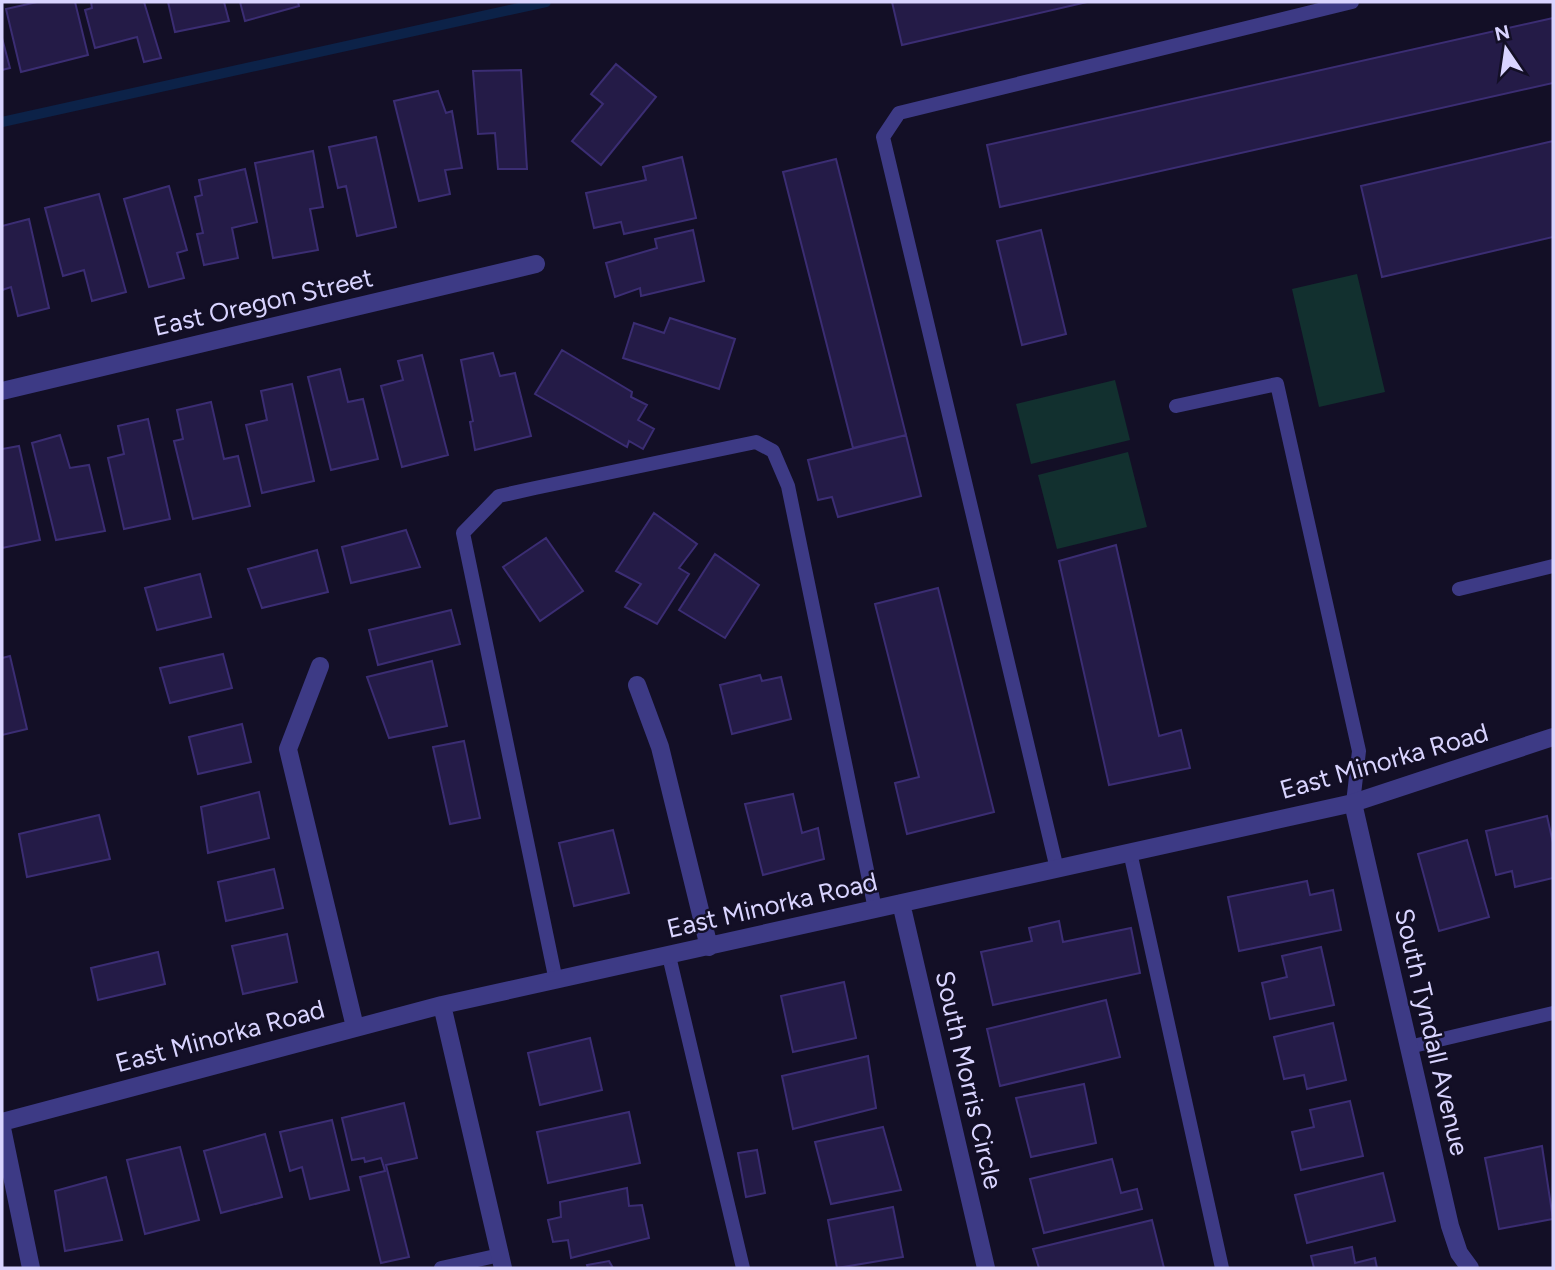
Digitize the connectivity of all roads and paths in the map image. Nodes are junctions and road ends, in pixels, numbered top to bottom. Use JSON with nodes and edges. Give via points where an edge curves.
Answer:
{"nodes":[{"id":1,"x":1352,"y":2,"type":"edge"},
{"id":2,"x":536,"y":264,"type":"dead end"},
{"id":3,"x":2,"y":391,"type":"edge"},
{"id":4,"x":1176,"y":406,"type":"dead end"},
{"id":5,"x":1553,"y":566,"type":"edge"},
{"id":6,"x":1458,"y":589,"type":"dead end"},
{"id":7,"x":320,"y":666,"type":"dead end"},
{"id":8,"x":637,"y":685,"type":"dead end"},
{"id":9,"x":1553,"y":737,"type":"edge"},
{"id":10,"x":1353,"y":803,"type":"junction"},
{"id":11,"x":1130,"y":852,"type":"junction"},
{"id":12,"x":1057,"y":869,"type":"junction"},
{"id":13,"x":901,"y":903,"type":"junction"},
{"id":14,"x":875,"y":909,"type":"junction"},
{"id":15,"x":709,"y":947,"type":"junction"},
{"id":16,"x":669,"y":956,"type":"junction"},
{"id":17,"x":556,"y":981,"type":"junction"},
{"id":18,"x":442,"y":1005,"type":"junction"},
{"id":19,"x":1553,"y":1013,"type":"edge"},
{"id":20,"x":355,"y":1027,"type":"junction"},
{"id":21,"x":1409,"y":1047,"type":"junction"},
{"id":22,"x":2,"y":1122,"type":"edge"},
{"id":23,"x":2,"y":1128,"type":"edge"},
{"id":24,"x":501,"y":1261,"type":"edge"},
{"id":25,"x":31,"y":1268,"type":"edge"},
{"id":26,"x":441,"y":1268,"type":"edge"},
{"id":27,"x":743,"y":1268,"type":"edge"},
{"id":28,"x":986,"y":1268,"type":"edge"},
{"id":29,"x":1222,"y":1268,"type":"edge"},
{"id":30,"x":1470,"y":1268,"type":"edge"}],
"edges":[{"from":1,"to":12,"type":"lane","via":[[899,113],[883,137]]},
{"from":2,"to":3,"type":"street","name":"East Oregon Street"},
{"from":4,"to":10,"type":"lane","via":[[1278,384],[1359,751]]},
{"from":5,"to":6,"type":"lane"},
{"from":7,"to":20,"type":"street","via":[[288,749]]},
{"from":8,"to":15,"type":"street","via":[[660,747]]},
{"from":9,"to":10,"type":"street","name":"East Minorka Road"},
{"from":10,"to":11,"type":"street","name":"East Minorka Road"},
{"from":10,"to":21,"type":"street","name":"South Tyndall Avenue"},
{"from":11,"to":12,"type":"street","name":"East Minorka Road"},
{"from":11,"to":29,"type":"lane"},
{"from":12,"to":13,"type":"street","name":"East Minorka Road"},
{"from":13,"to":14,"type":"street","name":"East Minorka Road"},
{"from":13,"to":28,"type":"street","name":"South Morris Circle"},
{"from":14,"to":15,"type":"street","name":"East Minorka Road"},
{"from":14,"to":17,"type":"lane","via":[[788,486],[773,451],[756,442],[499,496],[463,533]]},
{"from":15,"to":16,"type":"street","name":"East Minorka Road"},
{"from":16,"to":17,"type":"street","name":"East Minorka Road"},
{"from":16,"to":27,"type":"lane"},
{"from":17,"to":18,"type":"street","name":"East Minorka Road"},
{"from":18,"to":20,"type":"street","name":"East Minorka Road"},
{"from":18,"to":24,"type":"street"},
{"from":19,"to":21,"type":"lane"},
{"from":20,"to":22,"type":"street","name":"East Minorka Road"},
{"from":21,"to":30,"type":"street","name":"South Tyndall Avenue","via":[[1450,1226]]},
{"from":23,"to":25,"type":"street"},
{"from":24,"to":26,"type":"lane"}]}
